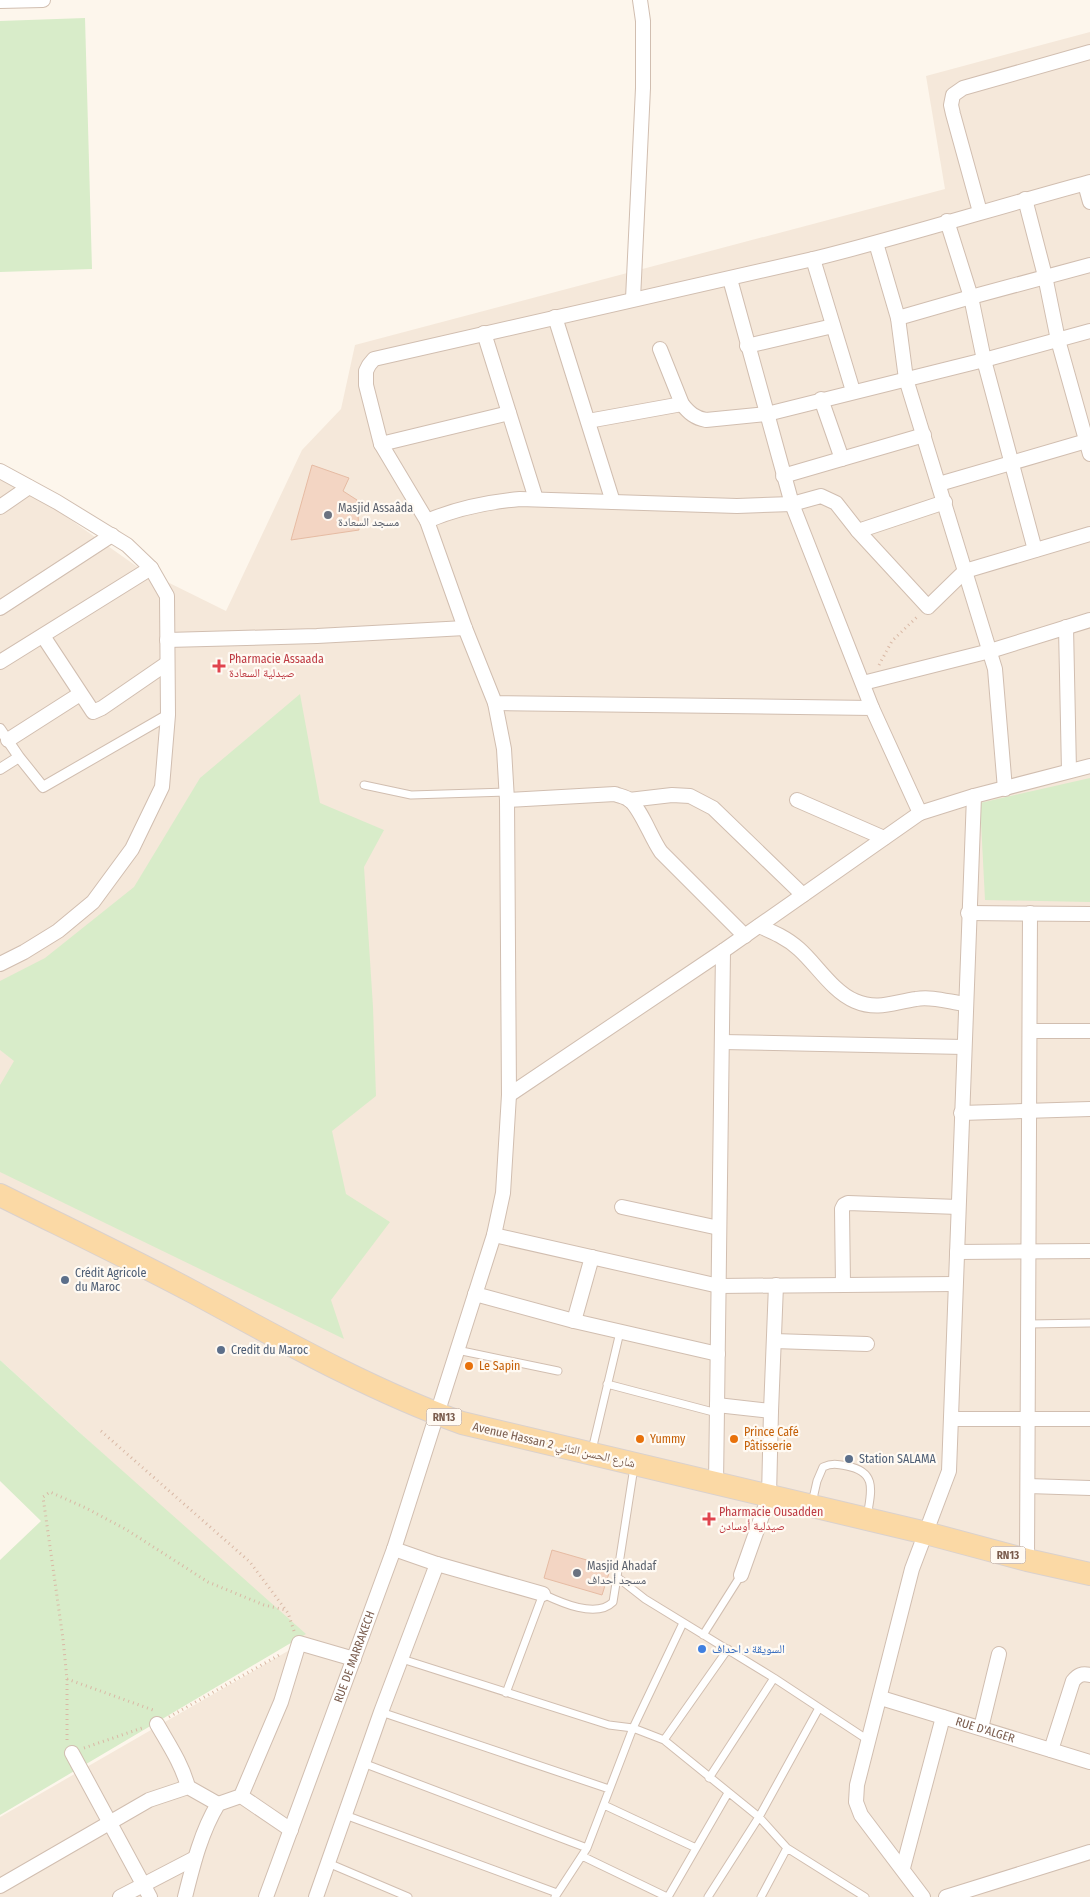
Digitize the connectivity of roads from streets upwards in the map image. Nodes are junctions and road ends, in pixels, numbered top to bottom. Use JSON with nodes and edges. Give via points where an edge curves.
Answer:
{"nodes":[{"id":1,"x":43,"y":0,"type":"edge"},
{"id":2,"x":640,"y":0,"type":"edge"},
{"id":3,"x":0,"y":1,"type":"edge"},
{"id":4,"x":1090,"y":52,"type":"edge"},
{"id":5,"x":1087,"y":183,"type":"edge"},
{"id":6,"x":1025,"y":200,"type":"junction"},
{"id":7,"x":1090,"y":202,"type":"edge"},
{"id":8,"x":980,"y":212,"type":"junction"},
{"id":9,"x":947,"y":222,"type":"junction"},
{"id":10,"x":876,"y":244,"type":"junction"},
{"id":11,"x":813,"y":259,"type":"junction"},
{"id":12,"x":1090,"y":265,"type":"edge"},
{"id":13,"x":1045,"y":276,"type":"junction"},
{"id":14,"x":730,"y":279,"type":"junction"},
{"id":15,"x":972,"y":297,"type":"junction"},
{"id":16,"x":633,"y":300,"type":"junction"},
{"id":17,"x":555,"y":317,"type":"junction"},
{"id":18,"x":898,"y":318,"type":"junction"},
{"id":19,"x":833,"y":326,"type":"junction"},
{"id":20,"x":1090,"y":331,"type":"edge"},
{"id":21,"x":484,"y":333,"type":"junction"},
{"id":22,"x":1058,"y":340,"type":"junction"},
{"id":23,"x":747,"y":346,"type":"junction"},
{"id":24,"x":660,"y":349,"type":"dead end"},
{"id":25,"x":984,"y":360,"type":"junction"},
{"id":26,"x":906,"y":378,"type":"junction"},
{"id":27,"x":853,"y":391,"type":"junction"},
{"id":28,"x":821,"y":399,"type":"junction"},
{"id":29,"x":682,"y":404,"type":"junction"},
{"id":30,"x":508,"y":413,"type":"junction"},
{"id":31,"x":767,"y":414,"type":"junction"},
{"id":32,"x":588,"y":421,"type":"junction"},
{"id":33,"x":924,"y":435,"type":"junction"},
{"id":34,"x":381,"y":444,"type":"junction"},
{"id":35,"x":1089,"y":445,"type":"edge"},
{"id":36,"x":842,"y":459,"type":"junction"},
{"id":37,"x":1012,"y":464,"type":"junction"},
{"id":38,"x":0,"y":471,"type":"edge"},
{"id":39,"x":784,"y":476,"type":"junction"},
{"id":40,"x":939,"y":484,"type":"junction"},
{"id":41,"x":29,"y":487,"type":"junction"},
{"id":42,"x":536,"y":498,"type":"junction"},
{"id":43,"x":613,"y":502,"type":"junction"},
{"id":44,"x":945,"y":502,"type":"junction"},
{"id":45,"x":792,"y":504,"type":"junction"},
{"id":46,"x":0,"y":506,"type":"edge"},
{"id":47,"x":427,"y":521,"type":"junction"},
{"id":48,"x":858,"y":532,"type":"junction"},
{"id":49,"x":1090,"y":534,"type":"edge"},
{"id":50,"x":112,"y":536,"type":"junction"},
{"id":51,"x":1035,"y":550,"type":"junction"},
{"id":52,"x":150,"y":568,"type":"junction"},
{"id":53,"x":965,"y":571,"type":"junction"},
{"id":54,"x":0,"y":608,"type":"edge"},
{"id":55,"x":1090,"y":620,"type":"edge"},
{"id":56,"x":1066,"y":627,"type":"junction"},
{"id":57,"x":464,"y":628,"type":"junction"},
{"id":58,"x":43,"y":636,"type":"junction"},
{"id":59,"x":167,"y":640,"type":"junction"},
{"id":60,"x":990,"y":651,"type":"junction"},
{"id":61,"x":0,"y":662,"type":"edge"},
{"id":62,"x":166,"y":664,"type":"junction"},
{"id":63,"x":863,"y":683,"type":"junction"},
{"id":64,"x":80,"y":694,"type":"junction"},
{"id":65,"x":494,"y":703,"type":"junction"},
{"id":66,"x":872,"y":708,"type":"junction"},
{"id":67,"x":168,"y":715,"type":"junction"},
{"id":68,"x":4,"y":735,"type":"edge"},
{"id":69,"x":19,"y":757,"type":"junction"},
{"id":70,"x":1090,"y":766,"type":"edge"},
{"id":71,"x":0,"y":769,"type":"edge"},
{"id":72,"x":1069,"y":771,"type":"junction"},
{"id":73,"x":1005,"y":788,"type":"junction"},
{"id":74,"x":507,"y":796,"type":"junction"},
{"id":75,"x":974,"y":796,"type":"junction"},
{"id":76,"x":629,"y":800,"type":"junction"},
{"id":77,"x":797,"y":800,"type":"dead end"},
{"id":78,"x":920,"y":813,"type":"junction"},
{"id":79,"x":884,"y":838,"type":"junction"},
{"id":80,"x":803,"y":895,"type":"junction"},
{"id":81,"x":968,"y":913,"type":"junction"},
{"id":82,"x":1030,"y":914,"type":"junction"},
{"id":83,"x":1090,"y":914,"type":"edge"},
{"id":84,"x":759,"y":926,"type":"junction"},
{"id":85,"x":745,"y":936,"type":"junction"},
{"id":86,"x":723,"y":951,"type":"junction"},
{"id":87,"x":0,"y":964,"type":"edge"},
{"id":88,"x":965,"y":1004,"type":"junction"},
{"id":89,"x":1031,"y":1031,"type":"junction"},
{"id":90,"x":1090,"y":1031,"type":"edge"},
{"id":91,"x":722,"y":1042,"type":"junction"},
{"id":92,"x":964,"y":1047,"type":"junction"},
{"id":93,"x":509,"y":1095,"type":"junction"},
{"id":94,"x":1090,"y":1109,"type":"edge"},
{"id":95,"x":1030,"y":1110,"type":"junction"},
{"id":96,"x":961,"y":1113,"type":"junction"},
{"id":97,"x":0,"y":1195,"type":"edge"},
{"id":98,"x":622,"y":1207,"type":"dead end"},
{"id":99,"x":958,"y":1207,"type":"junction"},
{"id":100,"x":719,"y":1228,"type":"junction"},
{"id":101,"x":494,"y":1235,"type":"junction"},
{"id":102,"x":1090,"y":1251,"type":"edge"},
{"id":103,"x":956,"y":1252,"type":"junction"},
{"id":104,"x":1029,"y":1252,"type":"junction"},
{"id":105,"x":592,"y":1257,"type":"junction"},
{"id":106,"x":955,"y":1284,"type":"junction"},
{"id":107,"x":776,"y":1285,"type":"junction"},
{"id":108,"x":844,"y":1285,"type":"junction"},
{"id":109,"x":718,"y":1286,"type":"junction"},
{"id":110,"x":475,"y":1294,"type":"junction"},
{"id":111,"x":574,"y":1321,"type":"junction"},
{"id":112,"x":774,"y":1341,"type":"junction"},
{"id":113,"x":867,"y":1344,"type":"dead end"},
{"id":114,"x":718,"y":1354,"type":"junction"},
{"id":115,"x":717,"y":1409,"type":"junction"},
{"id":116,"x":771,"y":1411,"type":"junction"},
{"id":117,"x":436,"y":1414,"type":"junction"},
{"id":118,"x":951,"y":1419,"type":"junction"},
{"id":119,"x":1028,"y":1419,"type":"junction"},
{"id":120,"x":1090,"y":1419,"type":"edge"},
{"id":121,"x":716,"y":1484,"type":"junction"},
{"id":122,"x":1028,"y":1486,"type":"junction"},
{"id":123,"x":1090,"y":1488,"type":"edge"},
{"id":124,"x":768,"y":1496,"type":"junction"},
{"id":125,"x":926,"y":1533,"type":"junction"},
{"id":126,"x":394,"y":1548,"type":"junction"},
{"id":127,"x":1028,"y":1560,"type":"junction"},
{"id":128,"x":437,"y":1564,"type":"junction"},
{"id":129,"x":1090,"y":1574,"type":"edge"},
{"id":130,"x":741,"y":1575,"type":"road end"},
{"id":131,"x":543,"y":1594,"type":"road end"},
{"id":132,"x":999,"y":1654,"type":"dead end"},
{"id":133,"x":354,"y":1658,"type":"junction"},
{"id":134,"x":1090,"y":1675,"type":"edge"},
{"id":135,"x":880,"y":1698,"type":"junction"},
{"id":136,"x":943,"y":1717,"type":"junction"},
{"id":137,"x":157,"y":1724,"type":"road end"},
{"id":138,"x":981,"y":1728,"type":"junction"},
{"id":139,"x":1051,"y":1750,"type":"junction"},
{"id":140,"x":72,"y":1753,"type":"road end"},
{"id":141,"x":1090,"y":1762,"type":"edge"},
{"id":142,"x":188,"y":1787,"type":"junction"},
{"id":143,"x":241,"y":1796,"type":"junction"},
{"id":144,"x":218,"y":1804,"type":"junction"},
{"id":145,"x":111,"y":1823,"type":"junction"},
{"id":146,"x":291,"y":1830,"type":"junction"},
{"id":147,"x":1090,"y":1852,"type":"edge"},
{"id":148,"x":195,"y":1858,"type":"junction"},
{"id":149,"x":903,"y":1868,"type":"junction"},
{"id":150,"x":144,"y":1884,"type":"junction"},
{"id":151,"x":0,"y":1886,"type":"edge"},
{"id":152,"x":949,"y":1896,"type":"edge"},
{"id":153,"x":120,"y":1897,"type":"edge"},
{"id":154,"x":150,"y":1897,"type":"edge"},
{"id":155,"x":184,"y":1897,"type":"edge"},
{"id":156,"x":266,"y":1897,"type":"edge"},
{"id":157,"x":316,"y":1897,"type":"edge"},
{"id":158,"x":923,"y":1897,"type":"edge"}],
"edges":[{"from":1,"to":3,"type":"street"},
{"from":2,"to":16,"type":"street","via":[[643,88]]},
{"from":4,"to":8,"type":"street","via":[[963,88],[953,95],[953,114]]},
{"from":5,"to":6,"type":"street","name":"RUE DE MARRAKECH"},
{"from":5,"to":7,"type":"street"},
{"from":6,"to":8,"type":"street","name":"RUE DE MARRAKECH"},
{"from":6,"to":13,"type":"street"},
{"from":8,"to":9,"type":"street","name":"RUE DE MARRAKECH"},
{"from":9,"to":10,"type":"street","name":"RUE DE MARRAKECH"},
{"from":9,"to":15,"type":"street"},
{"from":10,"to":11,"type":"street","name":"RUE DE MARRAKECH"},
{"from":10,"to":18,"type":"street"},
{"from":11,"to":14,"type":"street","name":"RUE DE MARRAKECH"},
{"from":11,"to":19,"type":"street"},
{"from":12,"to":13,"type":"street"},
{"from":13,"to":15,"type":"street"},
{"from":13,"to":22,"type":"street"},
{"from":14,"to":16,"type":"street","name":"RUE DE MARRAKECH"},
{"from":14,"to":23,"type":"street"},
{"from":15,"to":18,"type":"street"},
{"from":15,"to":25,"type":"street"},
{"from":16,"to":17,"type":"street","name":"RUE DE MARRAKECH"},
{"from":17,"to":21,"type":"street","name":"RUE DE MARRAKECH"},
{"from":17,"to":32,"type":"street"},
{"from":18,"to":26,"type":"street"},
{"from":19,"to":23,"type":"street"},
{"from":19,"to":27,"type":"street"},
{"from":20,"to":22,"type":"street"},
{"from":21,"to":30,"type":"street"},
{"from":21,"to":34,"type":"street","name":"RUE DE MARRAKECH","via":[[374,359],[366,371],[366,385]]},
{"from":22,"to":25,"type":"street"},
{"from":22,"to":35,"type":"street"},
{"from":23,"to":31,"type":"street"},
{"from":24,"to":29,"type":"street"},
{"from":25,"to":26,"type":"street"},
{"from":25,"to":37,"type":"street"},
{"from":26,"to":27,"type":"street"},
{"from":26,"to":33,"type":"street"},
{"from":27,"to":28,"type":"street"},
{"from":28,"to":31,"type":"street"},
{"from":28,"to":36,"type":"street"},
{"from":29,"to":31,"type":"street","via":[[688,412],[706,420]]},
{"from":29,"to":32,"type":"street"},
{"from":30,"to":34,"type":"street"},
{"from":30,"to":42,"type":"street"},
{"from":31,"to":39,"type":"street"},
{"from":32,"to":43,"type":"street"},
{"from":33,"to":36,"type":"street"},
{"from":33,"to":40,"type":"street"},
{"from":34,"to":47,"type":"street","name":"RUE DE MARRAKECH"},
{"from":35,"to":37,"type":"street"},
{"from":36,"to":39,"type":"street"},
{"from":37,"to":40,"type":"street"},
{"from":37,"to":51,"type":"street"},
{"from":38,"to":41,"type":"street"},
{"from":39,"to":45,"type":"street"},
{"from":40,"to":44,"type":"street"},
{"from":41,"to":46,"type":"street"},
{"from":41,"to":50,"type":"street"},
{"from":42,"to":43,"type":"street"},
{"from":42,"to":47,"type":"street","via":[[492,502]]},
{"from":43,"to":45,"type":"street","via":[[738,506]]},
{"from":44,"to":48,"type":"street"},
{"from":44,"to":53,"type":"street"},
{"from":45,"to":48,"type":"street","via":[[825,497],[836,503]]},
{"from":45,"to":63,"type":"street"},
{"from":47,"to":57,"type":"street","name":"RUE DE MARRAKECH"},
{"from":48,"to":53,"type":"street","via":[[928,607]]},
{"from":49,"to":51,"type":"street"},
{"from":50,"to":52,"type":"street","via":[[126,544]]},
{"from":50,"to":54,"type":"street"},
{"from":51,"to":53,"type":"street"},
{"from":52,"to":58,"type":"street"},
{"from":52,"to":59,"type":"street","via":[[167,596]]},
{"from":53,"to":60,"type":"street"},
{"from":55,"to":56,"type":"street"},
{"from":56,"to":60,"type":"street"},
{"from":56,"to":72,"type":"street"},
{"from":57,"to":59,"type":"street"},
{"from":57,"to":65,"type":"street","name":"RUE DE MARRAKECH"},
{"from":58,"to":61,"type":"street"},
{"from":58,"to":64,"type":"street"},
{"from":59,"to":62,"type":"street"},
{"from":60,"to":63,"type":"street"},
{"from":60,"to":73,"type":"street","via":[[995,669]]},
{"from":62,"to":64,"type":"street","via":[[93,712]]},
{"from":62,"to":67,"type":"street"},
{"from":63,"to":66,"type":"street"},
{"from":64,"to":68,"type":"street"},
{"from":65,"to":66,"type":"street"},
{"from":65,"to":74,"type":"street","name":"RUE DE MARRAKECH","via":[[504,749]]},
{"from":66,"to":78,"type":"street"},
{"from":67,"to":69,"type":"street","via":[[43,787]]},
{"from":67,"to":87,"type":"street","via":[[162,788],[132,849],[93,902],[58,931]]},
{"from":68,"to":69,"type":"street"},
{"from":69,"to":71,"type":"street"},
{"from":70,"to":72,"type":"street"},
{"from":72,"to":73,"type":"street"},
{"from":73,"to":75,"type":"street"},
{"from":74,"to":76,"type":"street","via":[[615,794]]},
{"from":74,"to":93,"type":"street","name":"RUE DE MARRAKECH"},
{"from":75,"to":78,"type":"street"},
{"from":75,"to":81,"type":"street"},
{"from":76,"to":80,"type":"street","via":[[690,796],[713,808]]},
{"from":76,"to":85,"type":"street","via":[[642,816],[661,852]]},
{"from":77,"to":79,"type":"street"},
{"from":78,"to":79,"type":"street"},
{"from":79,"to":80,"type":"street"},
{"from":80,"to":84,"type":"street"},
{"from":81,"to":82,"type":"street"},
{"from":81,"to":88,"type":"street"},
{"from":82,"to":83,"type":"street"},
{"from":82,"to":89,"type":"street"},
{"from":84,"to":85,"type":"street"},
{"from":84,"to":88,"type":"street","via":[[799,948],[841,992],[855,1001],[884,1006],[931,998]]},
{"from":85,"to":86,"type":"street"},
{"from":86,"to":91,"type":"street"},
{"from":86,"to":93,"type":"street"},
{"from":88,"to":92,"type":"street"},
{"from":89,"to":90,"type":"street"},
{"from":89,"to":95,"type":"street"},
{"from":91,"to":92,"type":"street"},
{"from":91,"to":100,"type":"street"},
{"from":92,"to":96,"type":"street"},
{"from":93,"to":101,"type":"street","name":"RUE DE MARRAKECH","via":[[503,1193]]},
{"from":94,"to":95,"type":"street"},
{"from":95,"to":96,"type":"street"},
{"from":95,"to":104,"type":"street"},
{"from":96,"to":99,"type":"street"},
{"from":97,"to":117,"type":"main road","name":"Avenue Hassan 2 شارع الحسن الثاني","number":"RN13","via":[[309,1355]]},
{"from":98,"to":100,"type":"street"},
{"from":99,"to":103,"type":"street"},
{"from":99,"to":108,"type":"street","via":[[844,1205]]},
{"from":100,"to":109,"type":"street"},
{"from":101,"to":105,"type":"street"},
{"from":101,"to":110,"type":"street","name":"RUE DE MARRAKECH"},
{"from":102,"to":104,"type":"street"},
{"from":103,"to":104,"type":"street"},
{"from":103,"to":106,"type":"street"},
{"from":104,"to":119,"type":"street"},
{"from":105,"to":109,"type":"street"},
{"from":105,"to":111,"type":"street"},
{"from":106,"to":108,"type":"street"},
{"from":106,"to":118,"type":"street"},
{"from":107,"to":108,"type":"street"},
{"from":107,"to":109,"type":"street"},
{"from":107,"to":112,"type":"street"},
{"from":109,"to":114,"type":"street"},
{"from":110,"to":111,"type":"street"},
{"from":110,"to":117,"type":"street","name":"RUE DE MARRAKECH"},
{"from":111,"to":114,"type":"street"},
{"from":112,"to":113,"type":"street"},
{"from":112,"to":116,"type":"street"},
{"from":114,"to":115,"type":"street"},
{"from":115,"to":116,"type":"street"},
{"from":115,"to":121,"type":"street"},
{"from":116,"to":124,"type":"street"},
{"from":117,"to":121,"type":"main road","name":"Avenue Hassan 2 شارع الحسن الثاني","number":"RN13"},
{"from":117,"to":126,"type":"street","name":"RUE DE MARRAKECH"},
{"from":118,"to":119,"type":"street"},
{"from":118,"to":125,"type":"street","via":[[949,1472]]},
{"from":119,"to":120,"type":"street"},
{"from":119,"to":122,"type":"street"},
{"from":121,"to":124,"type":"main road","name":"Avenue Hassan 2 شارع الحسن الثاني","number":"RN13"},
{"from":122,"to":123,"type":"street"},
{"from":122,"to":127,"type":"street"},
{"from":124,"to":125,"type":"main road","name":"Avenue Hassan 2 شارع الحسن الثاني","number":"RN13"},
{"from":124,"to":130,"type":"street"},
{"from":125,"to":127,"type":"main road","name":"Avenue Hassan 2 شارع الحسن الثاني","number":"RN13"},
{"from":125,"to":135,"type":"street","via":[[912,1569]]},
{"from":126,"to":128,"type":"street"},
{"from":126,"to":133,"type":"street","name":"RUE DE MARRAKECH"},
{"from":127,"to":129,"type":"main road","name":"Avenue Hassan 2 شارع الحسن الثاني","number":"RN13"},
{"from":128,"to":131,"type":"street"},
{"from":128,"to":157,"type":"street"},
{"from":132,"to":138,"type":"street"},
{"from":133,"to":143,"type":"street","via":[[299,1643],[282,1702]]},
{"from":133,"to":146,"type":"street","name":"RUE DE MARRAKECH"},
{"from":134,"to":139,"type":"street","via":[[1077,1676],[1073,1681]]},
{"from":135,"to":136,"type":"street","name":"RUE D'ALGER"},
{"from":135,"to":149,"type":"street","via":[[856,1802],[862,1815]]},
{"from":136,"to":138,"type":"street","name":"RUE D'ALGER"},
{"from":136,"to":149,"type":"street"},
{"from":137,"to":142,"type":"street","via":[[184,1773]]},
{"from":138,"to":139,"type":"street","name":"RUE D'ALGER"},
{"from":139,"to":141,"type":"street","name":"RUE D'ALGER"},
{"from":140,"to":145,"type":"street"},
{"from":142,"to":144,"type":"street"},
{"from":142,"to":145,"type":"street","via":[[149,1800]]},
{"from":143,"to":144,"type":"street"},
{"from":143,"to":146,"type":"street"},
{"from":144,"to":148,"type":"street","via":[[208,1821]]},
{"from":145,"to":150,"type":"street"},
{"from":145,"to":151,"type":"street"},
{"from":146,"to":156,"type":"street","name":"RUE DE MARRAKECH"},
{"from":147,"to":152,"type":"street"},
{"from":148,"to":150,"type":"street"},
{"from":148,"to":155,"type":"street"},
{"from":149,"to":158,"type":"street"},
{"from":150,"to":153,"type":"street"},
{"from":150,"to":154,"type":"street"}]}
